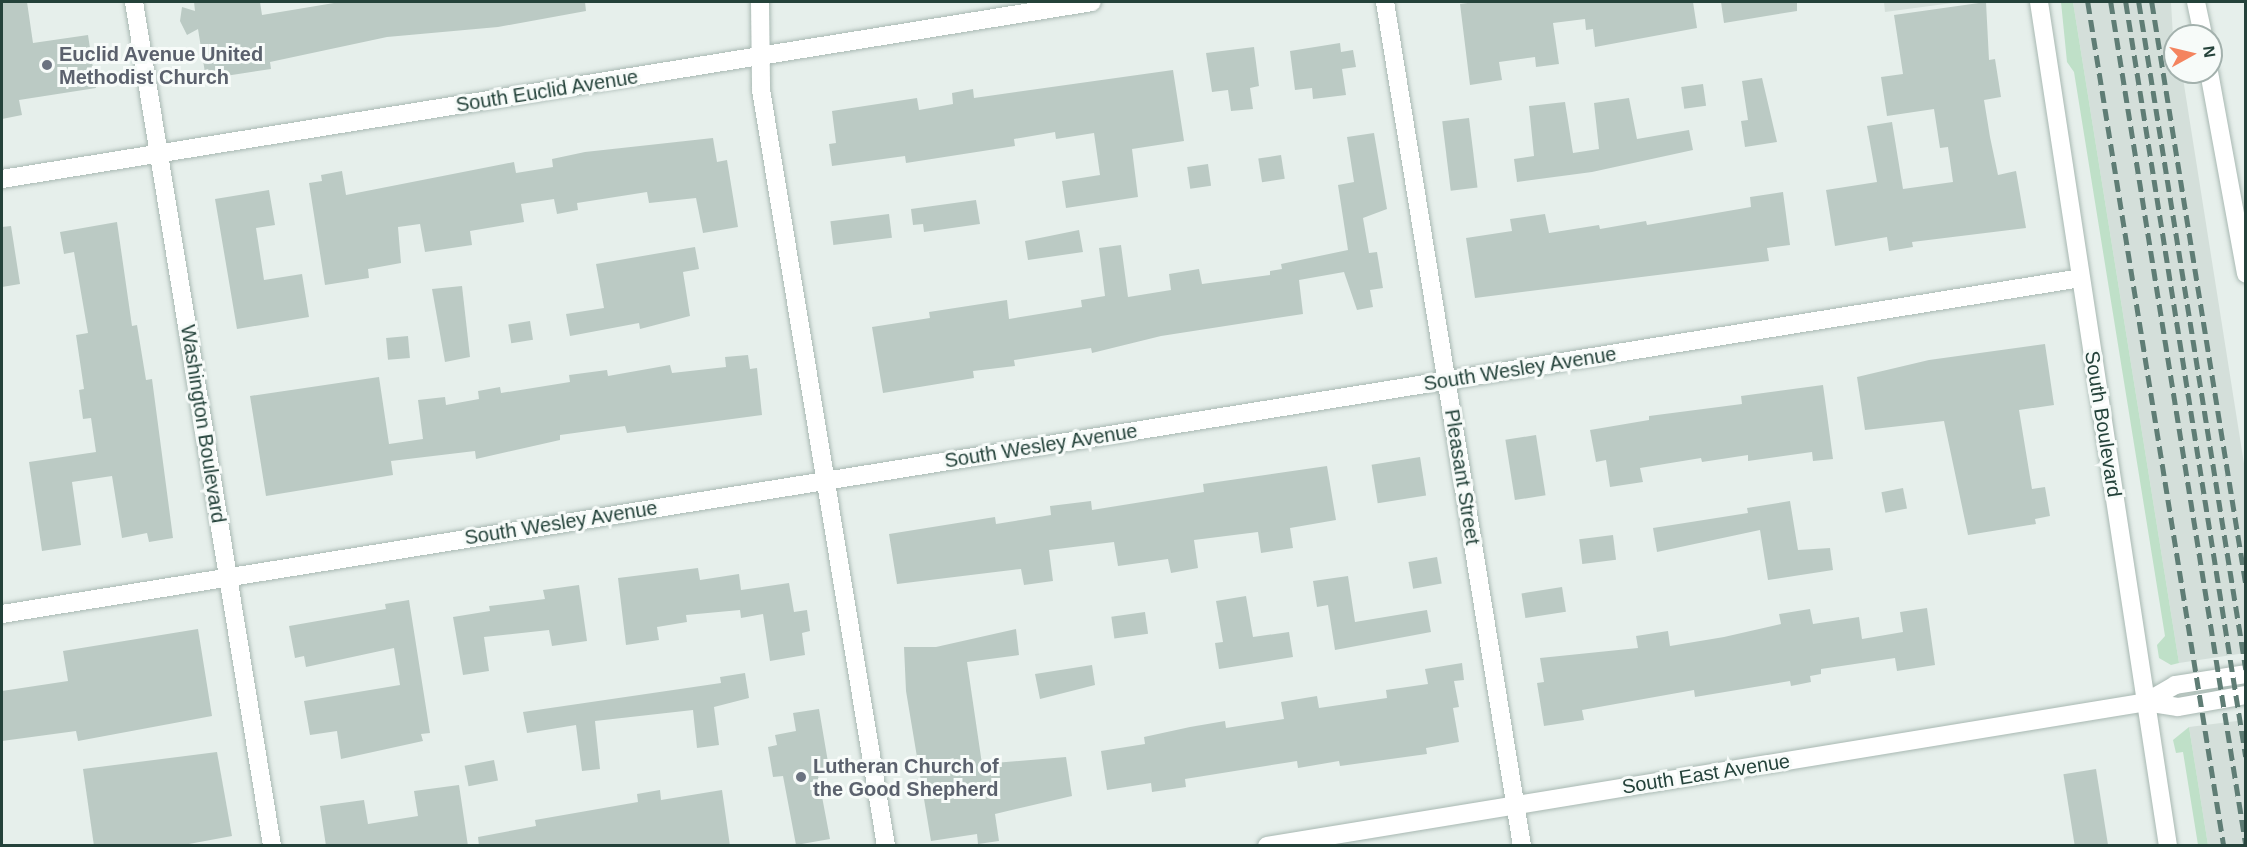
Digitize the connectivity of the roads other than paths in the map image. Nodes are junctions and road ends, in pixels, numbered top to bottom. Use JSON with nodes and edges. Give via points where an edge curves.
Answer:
{"nodes":[{"id":1,"x":134,"y":2,"type":"edge"},
{"id":2,"x":760,"y":2,"type":"edge"},
{"id":3,"x":1092,"y":2,"type":"edge"},
{"id":4,"x":1385,"y":2,"type":"edge"},
{"id":5,"x":2039,"y":2,"type":"edge"},
{"id":6,"x":2196,"y":2,"type":"edge"},
{"id":7,"x":2201,"y":24,"type":"edge"},
{"id":8,"x":761,"y":56,"type":"junction"},
{"id":9,"x":2211,"y":84,"type":"edge"},
{"id":10,"x":159,"y":155,"type":"junction"},
{"id":11,"x":2,"y":179,"type":"edge"},
{"id":12,"x":2246,"y":274,"type":"edge"},
{"id":13,"x":2080,"y":278,"type":"junction"},
{"id":14,"x":1447,"y":381,"type":"junction"},
{"id":15,"x":825,"y":480,"type":"junction"},
{"id":16,"x":228,"y":578,"type":"junction"},
{"id":17,"x":2,"y":614,"type":"edge"},
{"id":18,"x":2246,"y":674,"type":"edge"},
{"id":19,"x":2246,"y":695,"type":"edge"},
{"id":20,"x":2146,"y":702,"type":"junction"},
{"id":21,"x":1516,"y":805,"type":"junction"},
{"id":22,"x":272,"y":846,"type":"edge"},
{"id":23,"x":886,"y":846,"type":"edge"},
{"id":24,"x":1267,"y":846,"type":"edge"},
{"id":25,"x":1522,"y":846,"type":"edge"},
{"id":26,"x":2168,"y":846,"type":"edge"}],
"edges":[{"from":1,"to":10,"type":"street","name":"Washington Boulevard"},
{"from":2,"to":8,"type":"street"},
{"from":3,"to":8,"type":"street","name":"South Euclid Avenue"},
{"from":4,"to":14,"type":"street","name":"Pleasant Street"},
{"from":5,"to":13,"type":"street","name":"South Boulevard"},
{"from":6,"to":7,"type":"street"},
{"from":8,"to":10,"type":"street","name":"South Euclid Avenue"},
{"from":8,"to":15,"type":"street","via":[[761,90]]},
{"from":9,"to":12,"type":"street"},
{"from":10,"to":11,"type":"street","name":"South Euclid Avenue"},
{"from":10,"to":16,"type":"street","name":"Washington Boulevard"},
{"from":13,"to":14,"type":"street","name":"South Wesley Avenue"},
{"from":13,"to":20,"type":"street","name":"South Boulevard"},
{"from":14,"to":15,"type":"street","name":"South Wesley Avenue"},
{"from":14,"to":21,"type":"street","name":"Pleasant Street"},
{"from":15,"to":16,"type":"street","name":"South Wesley Avenue"},
{"from":15,"to":23,"type":"street"},
{"from":16,"to":17,"type":"street","name":"South Wesley Avenue"},
{"from":16,"to":22,"type":"street","name":"Washington Boulevard"},
{"from":18,"to":20,"type":"street","via":[[2175,685]]},
{"from":19,"to":20,"type":"street","via":[[2178,707]]},
{"from":20,"to":21,"type":"street","name":"South East Avenue"},
{"from":20,"to":26,"type":"street","name":"South Boulevard"},
{"from":21,"to":24,"type":"street","name":"South East Avenue"},
{"from":21,"to":25,"type":"street","name":"Pleasant Street"}]}
